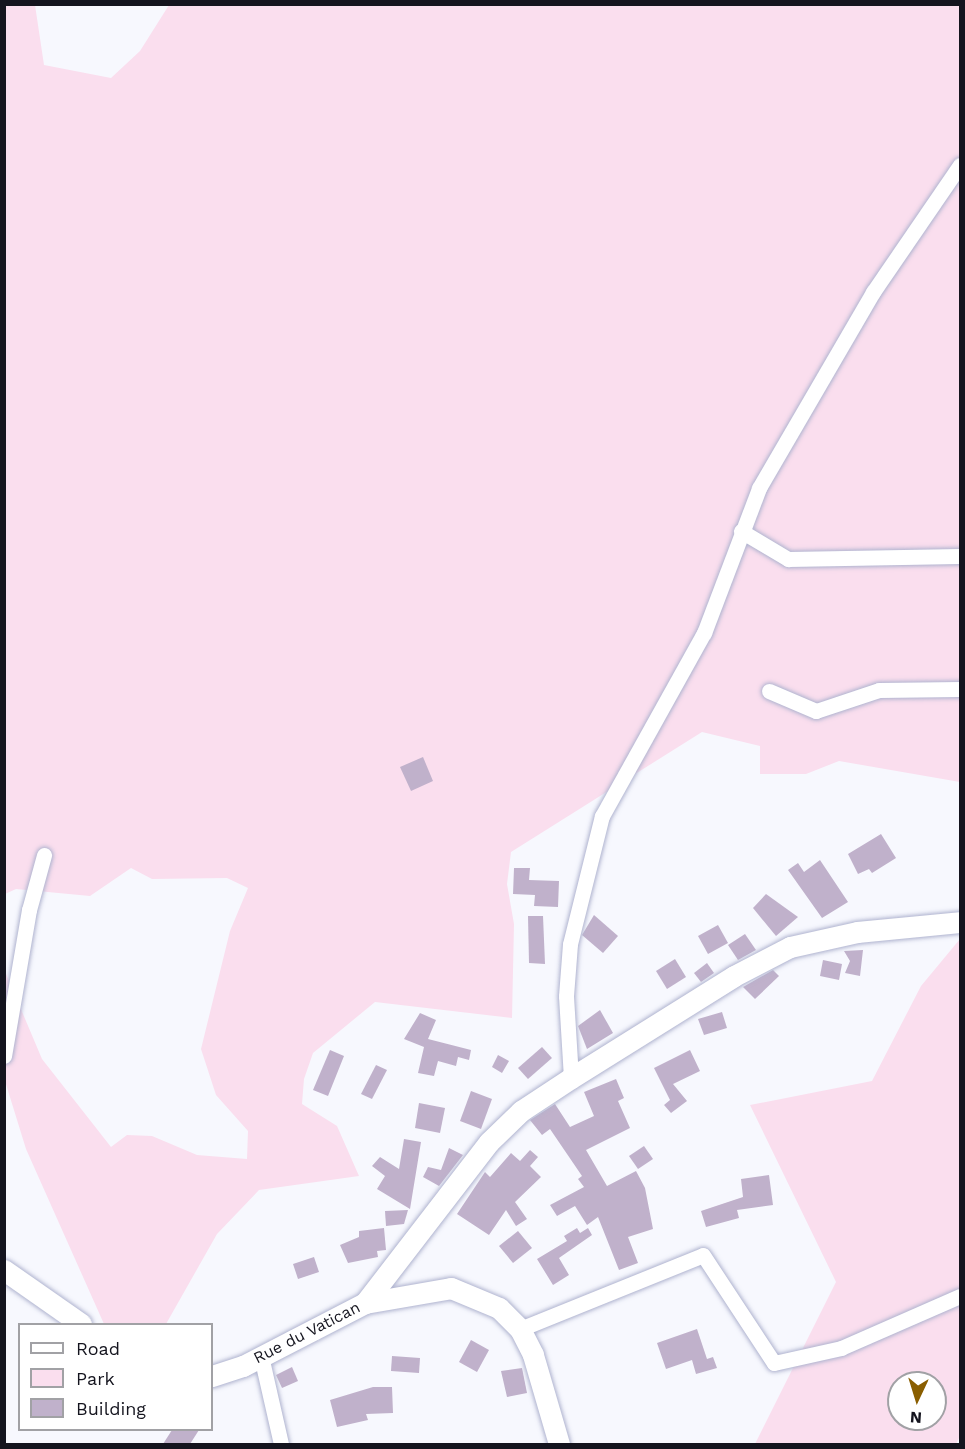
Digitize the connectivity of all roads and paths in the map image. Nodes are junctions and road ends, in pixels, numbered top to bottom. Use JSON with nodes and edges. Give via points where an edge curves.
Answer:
{"nodes":[{"id":1,"x":960,"y":165,"type":"edge"},
{"id":2,"x":741,"y":531,"type":"junction"},
{"id":3,"x":960,"y":556,"type":"edge"},
{"id":4,"x":960,"y":689,"type":"edge"},
{"id":5,"x":769,"y":691,"type":"dead end"},
{"id":6,"x":44,"y":855,"type":"dead end"},
{"id":7,"x":960,"y":922,"type":"edge"},
{"id":8,"x":4,"y":1056,"type":"edge"},
{"id":9,"x":571,"y":1078,"type":"junction"},
{"id":10,"x":4,"y":1270,"type":"edge"},
{"id":11,"x":960,"y":1296,"type":"edge"},
{"id":12,"x":365,"y":1303,"type":"junction"},
{"id":13,"x":80,"y":1323,"type":"edge"},
{"id":14,"x":520,"y":1329,"type":"junction"},
{"id":15,"x":261,"y":1356,"type":"junction"},
{"id":16,"x":213,"y":1376,"type":"edge"},
{"id":17,"x":281,"y":1444,"type":"edge"},
{"id":18,"x":559,"y":1444,"type":"edge"}],
"edges":[{"from":1,"to":2,"type":"street","via":[[856,321],[759,488]]},
{"from":2,"to":3,"type":"street","via":[[788,559]]},
{"from":2,"to":9,"type":"street","via":[[704,633],[615,787],[596,835],[570,944],[566,996]]},
{"from":4,"to":5,"type":"street","via":[[879,690],[816,711]]},
{"from":6,"to":8,"type":"street","via":[[29,910]]},
{"from":7,"to":9,"type":"street","via":[[857,932],[790,947],[734,976]]},
{"from":9,"to":12,"type":"street","via":[[521,1111],[489,1142],[437,1215]]},
{"from":10,"to":13,"type":"street"},
{"from":11,"to":14,"type":"street","via":[[841,1348],[774,1363],[703,1255]]},
{"from":12,"to":14,"type":"street","name":"Rue du Vatican","via":[[451,1288],[499,1308]]},
{"from":12,"to":15,"type":"street","name":"Rue du Vatican"},
{"from":14,"to":18,"type":"street","name":"Rue du Vatican","via":[[533,1355]]},
{"from":15,"to":16,"type":"street","name":"Rue du Vatican"},
{"from":15,"to":17,"type":"street"}]}
